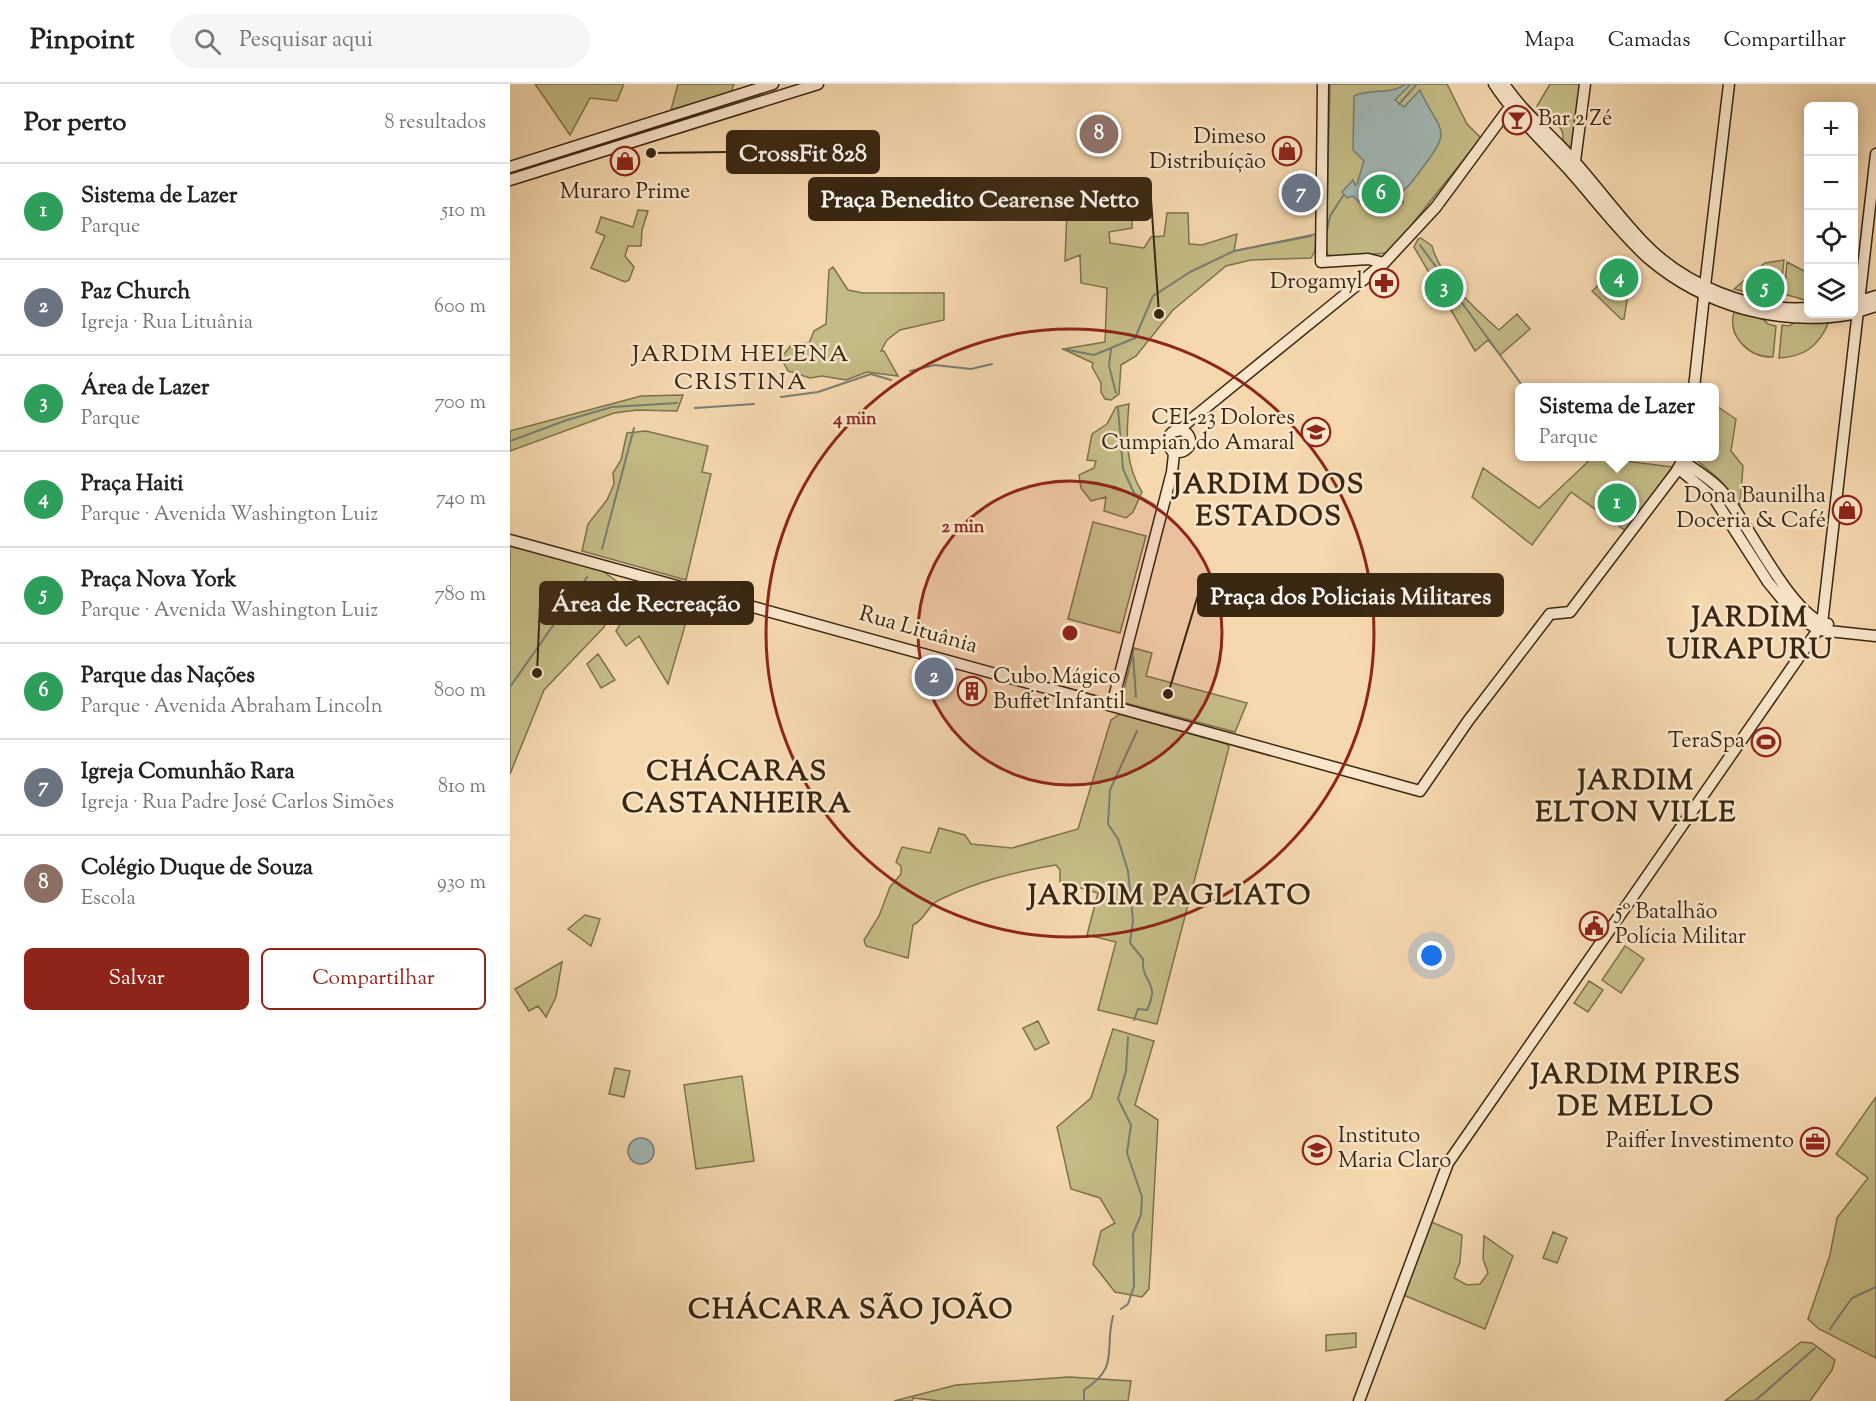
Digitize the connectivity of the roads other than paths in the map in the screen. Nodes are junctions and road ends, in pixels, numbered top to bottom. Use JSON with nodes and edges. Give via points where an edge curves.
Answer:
{"nodes":[{"id":1,"x":741,"y":84,"type":"edge"},
{"id":2,"x":773,"y":84,"type":"edge"},
{"id":3,"x":818,"y":84,"type":"edge"},
{"id":4,"x":1323,"y":84,"type":"edge"},
{"id":5,"x":1494,"y":84,"type":"edge"},
{"id":6,"x":1504,"y":84,"type":"edge"},
{"id":7,"x":1585,"y":84,"type":"edge"},
{"id":8,"x":1728,"y":84,"type":"edge"},
{"id":9,"x":753,"y":87,"type":"edge"},
{"id":10,"x":732,"y":97,"type":"junction"},
{"id":11,"x":757,"y":102,"type":"junction"},
{"id":12,"x":1512,"y":104,"type":"junction"},
{"id":13,"x":663,"y":125,"type":"junction"},
{"id":14,"x":561,"y":151,"type":"junction"},
{"id":15,"x":1876,"y":154,"type":"edge"},
{"id":16,"x":1575,"y":162,"type":"junction"},
{"id":17,"x":564,"y":163,"type":"junction"},
{"id":18,"x":510,"y":167,"type":"edge"},
{"id":19,"x":510,"y":180,"type":"edge"},
{"id":20,"x":1384,"y":263,"type":"junction"},
{"id":21,"x":1858,"y":287,"type":"edge"},
{"id":22,"x":1705,"y":291,"type":"junction"},
{"id":23,"x":1876,"y":296,"type":"edge"},
{"id":24,"x":1876,"y":306,"type":"edge"},
{"id":25,"x":1858,"y":307,"type":"edge"},
{"id":26,"x":1804,"y":308,"type":"edge"},
{"id":27,"x":1858,"y":309,"type":"edge"},
{"id":28,"x":1804,"y":316,"type":"edge"},
{"id":29,"x":1854,"y":318,"type":"edge"},
{"id":30,"x":1694,"y":383,"type":"edge"},
{"id":31,"x":1185,"y":435,"type":"junction"},
{"id":32,"x":1175,"y":449,"type":"junction"},
{"id":33,"x":1682,"y":462,"type":"edge"},
{"id":34,"x":510,"y":540,"type":"edge"},
{"id":35,"x":1821,"y":627,"type":"junction"},
{"id":36,"x":1876,"y":629,"type":"edge"},
{"id":37,"x":1876,"y":636,"type":"edge"},
{"id":38,"x":1112,"y":705,"type":"junction"},
{"id":39,"x":1359,"y":1401,"type":"edge"}],
"edges":[{"from":1,"to":10,"type":"street"},
{"from":2,"to":9,"type":"street"},
{"from":3,"to":11,"type":"street"},
{"from":4,"to":20,"type":"street","via":[[1321,262],[1368,259]]},
{"from":5,"to":12,"type":"street"},
{"from":6,"to":12,"type":"street"},
{"from":7,"to":16,"type":"street"},
{"from":8,"to":22,"type":"street"},
{"from":9,"to":10,"type":"street"},
{"from":9,"to":11,"type":"street"},
{"from":10,"to":13,"type":"street"},
{"from":11,"to":13,"type":"street"},
{"from":12,"to":16,"type":"street"},
{"from":12,"to":20,"type":"street","via":[[1436,207]]},
{"from":12,"to":22,"type":"street","via":[[1641,251],[1675,279]]},
{"from":13,"to":14,"type":"street"},
{"from":13,"to":17,"type":"street"},
{"from":14,"to":17,"type":"street","via":[[557,159]]},
{"from":14,"to":18,"type":"street"},
{"from":15,"to":21,"type":"street"},
{"from":16,"to":22,"type":"street","via":[[1644,244]]},
{"from":17,"to":19,"type":"street"},
{"from":20,"to":31,"type":"street","via":[[1192,421]]},
{"from":22,"to":26,"type":"street","via":[[1755,304]]},
{"from":22,"to":28,"type":"street","via":[[1757,313]]},
{"from":22,"to":30,"type":"street"},
{"from":23,"to":25,"type":"street"},
{"from":24,"to":27,"type":"street"},
{"from":29,"to":35,"type":"street"},
{"from":31,"to":32,"type":"street","via":[[1189,444]]},
{"from":31,"to":32,"type":"street","via":[[1169,437]]},
{"from":32,"to":38,"type":"street"},
{"from":33,"to":35,"type":"street","via":[[1714,498],[1768,582],[1795,615]]},
{"from":33,"to":38,"type":"street","name":"Rua Lituânia","via":[[1570,612],[1550,614],[1420,791]]},
{"from":34,"to":38,"type":"street","name":"Rua Lituânia"},
{"from":35,"to":36,"type":"street"},
{"from":35,"to":37,"type":"street"},
{"from":35,"to":39,"type":"street","via":[[1448,1163]]}]}
